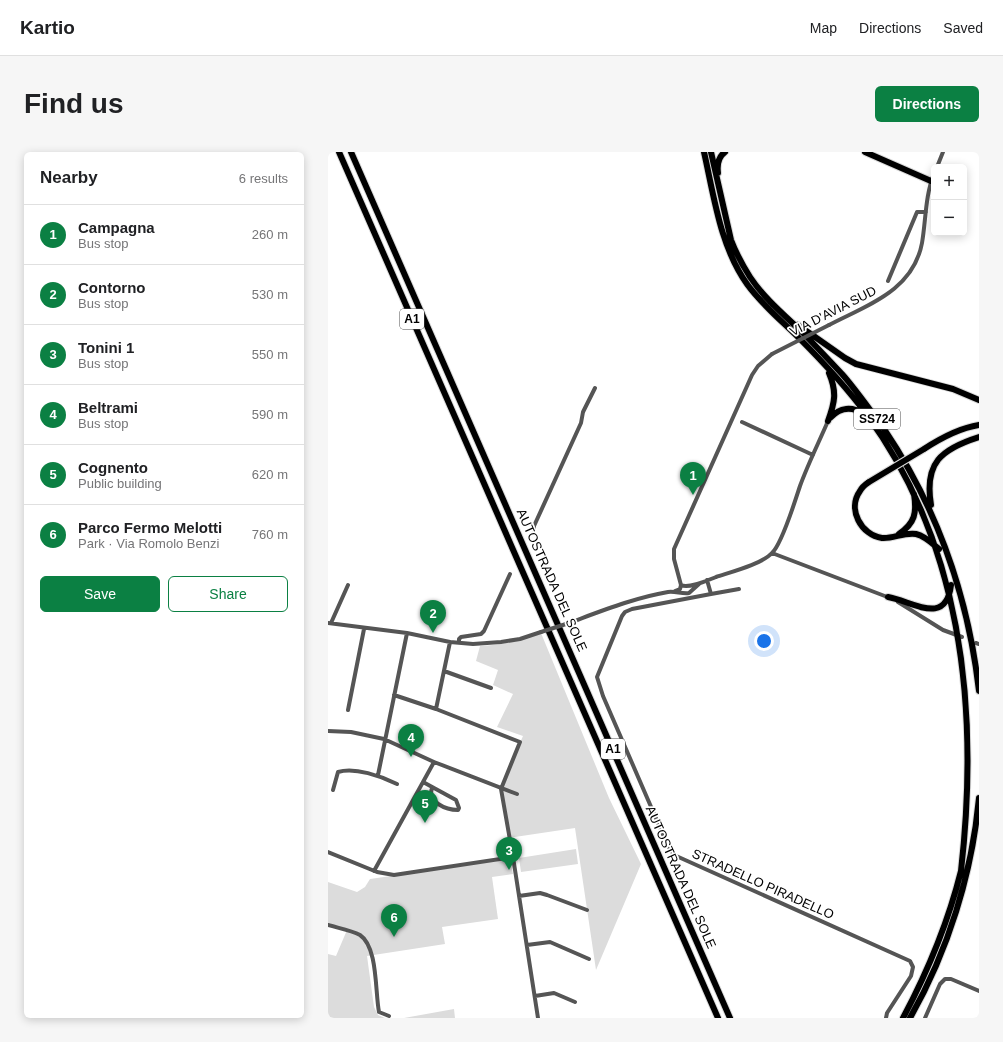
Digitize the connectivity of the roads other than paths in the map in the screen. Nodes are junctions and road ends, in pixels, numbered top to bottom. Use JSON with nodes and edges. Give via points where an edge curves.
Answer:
{"nodes":[{"id":1,"x":339,"y":152,"type":"edge"},
{"id":2,"x":352,"y":152,"type":"edge"},
{"id":3,"x":704,"y":152,"type":"edge"},
{"id":4,"x":711,"y":152,"type":"edge"},
{"id":5,"x":725,"y":152,"type":"edge"},
{"id":6,"x":865,"y":152,"type":"edge"},
{"id":7,"x":943,"y":152,"type":"edge"},
{"id":8,"x":938,"y":164,"type":"edge"},
{"id":9,"x":931,"y":181,"type":"joint"},
{"id":10,"x":722,"y":202,"type":"junction"},
{"id":11,"x":926,"y":212,"type":"junction"},
{"id":12,"x":888,"y":281,"type":"dead end"},
{"id":13,"x":775,"y":307,"type":"junction"},
{"id":14,"x":796,"y":332,"type":"junction"},
{"id":15,"x":827,"y":367,"type":"junction"},
{"id":16,"x":595,"y":388,"type":"dead end"},
{"id":17,"x":979,"y":400,"type":"edge"},
{"id":18,"x":869,"y":417,"type":"junction"},
{"id":19,"x":828,"y":421,"type":"junction"},
{"id":20,"x":742,"y":422,"type":"dead end"},
{"id":21,"x":979,"y":425,"type":"edge"},
{"id":22,"x":979,"y":437,"type":"edge"},
{"id":23,"x":813,"y":455,"type":"junction"},
{"id":24,"x":913,"y":489,"type":"junction"},
{"id":25,"x":932,"y":512,"type":"junction"},
{"id":26,"x":534,"y":534,"type":"dead end"},
{"id":27,"x":897,"y":536,"type":"junction"},
{"id":28,"x":941,"y":551,"type":"junction"},
{"id":29,"x":772,"y":553,"type":"junction"},
{"id":30,"x":510,"y":574,"type":"dead end"},
{"id":31,"x":705,"y":581,"type":"junction"},
{"id":32,"x":952,"y":583,"type":"junction"},
{"id":33,"x":348,"y":585,"type":"dead end"},
{"id":34,"x":681,"y":587,"type":"junction"},
{"id":35,"x":739,"y":589,"type":"dead end"},
{"id":36,"x":675,"y":592,"type":"junction"},
{"id":37,"x":711,"y":594,"type":"junction"},
{"id":38,"x":888,"y":597,"type":"junction"},
{"id":39,"x":329,"y":623,"type":"edge"},
{"id":40,"x":364,"y":628,"type":"junction"},
{"id":41,"x":407,"y":633,"type":"junction"},
{"id":42,"x":962,"y":637,"type":"dead end"},
{"id":43,"x":459,"y":643,"type":"junction"},
{"id":44,"x":450,"y":644,"type":"junction"},
{"id":45,"x":444,"y":671,"type":"junction"},
{"id":46,"x":491,"y":688,"type":"dead end"},
{"id":47,"x":976,"y":692,"type":"edge"},
{"id":48,"x":394,"y":695,"type":"junction"},
{"id":49,"x":436,"y":709,"type":"junction"},
{"id":50,"x":348,"y":710,"type":"dead end"},
{"id":51,"x":328,"y":731,"type":"edge"},
{"id":52,"x":384,"y":739,"type":"junction"},
{"id":53,"x":434,"y":762,"type":"junction"},
{"id":54,"x":378,"y":775,"type":"junction"},
{"id":55,"x":423,"y":782,"type":"junction"},
{"id":56,"x":397,"y":784,"type":"dead end"},
{"id":57,"x":432,"y":788,"type":"junction"},
{"id":58,"x":500,"y":789,"type":"junction"},
{"id":59,"x":333,"y":790,"type":"dead end"},
{"id":60,"x":973,"y":790,"type":"dead end"},
{"id":61,"x":517,"y":794,"type":"dead end"},
{"id":62,"x":979,"y":798,"type":"edge"},
{"id":63,"x":328,"y":852,"type":"edge"},
{"id":64,"x":513,"y":857,"type":"junction"},
{"id":65,"x":374,"y":871,"type":"junction"},
{"id":66,"x":519,"y":896,"type":"junction"},
{"id":67,"x":587,"y":910,"type":"dead end"},
{"id":68,"x":328,"y":925,"type":"edge"},
{"id":69,"x":527,"y":945,"type":"junction"},
{"id":70,"x":589,"y":959,"type":"dead end"},
{"id":71,"x":979,"y":991,"type":"edge"},
{"id":72,"x":535,"y":996,"type":"junction"},
{"id":73,"x":574,"y":1002,"type":"dead end"},
{"id":74,"x":389,"y":1016,"type":"dead end"},
{"id":75,"x":538,"y":1018,"type":"edge"},
{"id":76,"x":718,"y":1018,"type":"edge"},
{"id":77,"x":730,"y":1018,"type":"edge"},
{"id":78,"x":886,"y":1018,"type":"edge"},
{"id":79,"x":903,"y":1018,"type":"edge"},
{"id":80,"x":910,"y":1018,"type":"edge"},
{"id":81,"x":925,"y":1018,"type":"edge"}],
"edges":[{"from":1,"to":76,"type":"highway","name":"AUTOSTRADA DEL SOLE","number":"A1"},
{"from":2,"to":77,"type":"highway","name":"AUTOSTRADA DEL SOLE","number":"A1"},
{"from":3,"to":14,"type":"highway","number":"SS724","via":[[720,221],[731,255],[754,293]]},
{"from":4,"to":10,"type":"highway","number":"SS724"},
{"from":5,"to":10,"type":"highway","via":[[721,155],[718,167]]},
{"from":6,"to":9,"type":"highway"},
{"from":7,"to":8,"type":"street"},
{"from":9,"to":11,"type":"street","name":"VIA D'AVIA SUD"},
{"from":10,"to":13,"type":"highway","number":"SS724","via":[[736,252],[751,278]]},
{"from":11,"to":12,"type":"street","name":"VIA D'AVIA SUD","via":[[917,212]]},
{"from":11,"to":34,"type":"street","name":"VIA D'AVIA SUD","bridge":true,"via":[[918,258],[906,278],[896,288],[772,354],[752,375],[674,549]]},
{"from":13,"to":14,"type":"highway","number":"SS724"},
{"from":13,"to":17,"type":"highway","via":[[856,364],[953,389]]},
{"from":14,"to":15,"type":"highway","number":"SS724"},
{"from":14,"to":25,"type":"highway","number":"SS724","via":[[842,374],[862,398],[896,447]]},
{"from":15,"to":18,"type":"highway","number":"SS724"},
{"from":15,"to":19,"type":"highway","via":[[835,394]]},
{"from":16,"to":26,"type":"street","via":[[534,526]]},
{"from":18,"to":19,"type":"highway","via":[[850,408],[837,411]]},
{"from":18,"to":24,"type":"highway","number":"SS724"},
{"from":19,"to":23,"type":"street"},
{"from":20,"to":23,"type":"street"},
{"from":21,"to":27,"type":"highway","bridge":true,"via":[[950,434],[924,448],[868,482],[859,491],[855,508],[859,522],[872,535],[887,538]]},
{"from":22,"to":25,"type":"highway","via":[[954,447],[936,462],[928,483]]},
{"from":23,"to":29,"type":"street","via":[[782,537]]},
{"from":24,"to":27,"type":"highway","via":[[914,518]]},
{"from":24,"to":28,"type":"highway","number":"SS724"},
{"from":25,"to":47,"type":"highway","number":"SS724","via":[[963,599],[973,647]]},
{"from":27,"to":28,"type":"highway","via":[[921,536]]},
{"from":28,"to":32,"type":"highway","number":"SS724"},
{"from":29,"to":31,"type":"street","via":[[763,560]]},
{"from":29,"to":38,"type":"street"},
{"from":30,"to":43,"type":"street","via":[[484,631],[481,634],[461,637]]},
{"from":31,"to":34,"type":"street"},
{"from":31,"to":36,"type":"street","via":[[689,593]]},
{"from":31,"to":37,"type":"street"},
{"from":32,"to":38,"type":"highway","via":[[946,602],[935,609],[924,609]]},
{"from":32,"to":47,"type":"highway","number":"SS724"},
{"from":33,"to":39,"type":"street"},
{"from":34,"to":36,"type":"street"},
{"from":35,"to":37,"type":"street"},
{"from":36,"to":43,"type":"street","bridge":true,"via":[[614,607],[520,639]]},
{"from":37,"to":78,"type":"street","name":"STRADELLO PIRADELLO","via":[[632,608],[625,612],[597,677],[603,696],[674,855],[910,961],[913,968],[911,976]]},
{"from":38,"to":42,"type":"street","via":[[943,630]]},
{"from":39,"to":40,"type":"street"},
{"from":40,"to":41,"type":"street"},
{"from":40,"to":50,"type":"street"},
{"from":41,"to":44,"type":"street"},
{"from":41,"to":48,"type":"street"},
{"from":43,"to":44,"type":"street"},
{"from":44,"to":45,"type":"street"},
{"from":45,"to":46,"type":"street"},
{"from":45,"to":49,"type":"street"},
{"from":48,"to":49,"type":"street"},
{"from":48,"to":52,"type":"street"},
{"from":49,"to":58,"type":"street","via":[[520,742]]},
{"from":51,"to":52,"type":"street","via":[[351,732]]},
{"from":52,"to":53,"type":"street"},
{"from":52,"to":54,"type":"street"},
{"from":53,"to":55,"type":"street"},
{"from":53,"to":58,"type":"street"},
{"from":54,"to":56,"type":"street"},
{"from":54,"to":59,"type":"street","via":[[345,770],[338,772]]},
{"from":55,"to":57,"type":"street"},
{"from":55,"to":65,"type":"street"},
{"from":57,"to":57,"type":"street","via":[[432,798],[435,801],[446,809],[458,810],[456,800]]},
{"from":58,"to":61,"type":"street"},
{"from":58,"to":64,"type":"street"},
{"from":60,"to":79,"type":"highway","via":[[967,842],[952,901],[933,957]]},
{"from":62,"to":80,"type":"highway","via":[[967,872],[959,901],[937,964]]},
{"from":63,"to":65,"type":"street"},
{"from":64,"to":65,"type":"street","via":[[394,875]]},
{"from":64,"to":66,"type":"street"},
{"from":66,"to":67,"type":"street","via":[[547,894]]},
{"from":66,"to":69,"type":"street"},
{"from":68,"to":74,"type":"street","via":[[359,934],[366,941],[372,953],[379,1012]]},
{"from":69,"to":70,"type":"street","via":[[550,942]]},
{"from":69,"to":72,"type":"street"},
{"from":71,"to":81,"type":"street","via":[[945,979],[940,984]]},
{"from":72,"to":73,"type":"street","via":[[554,993]]},
{"from":72,"to":75,"type":"street"}]}
